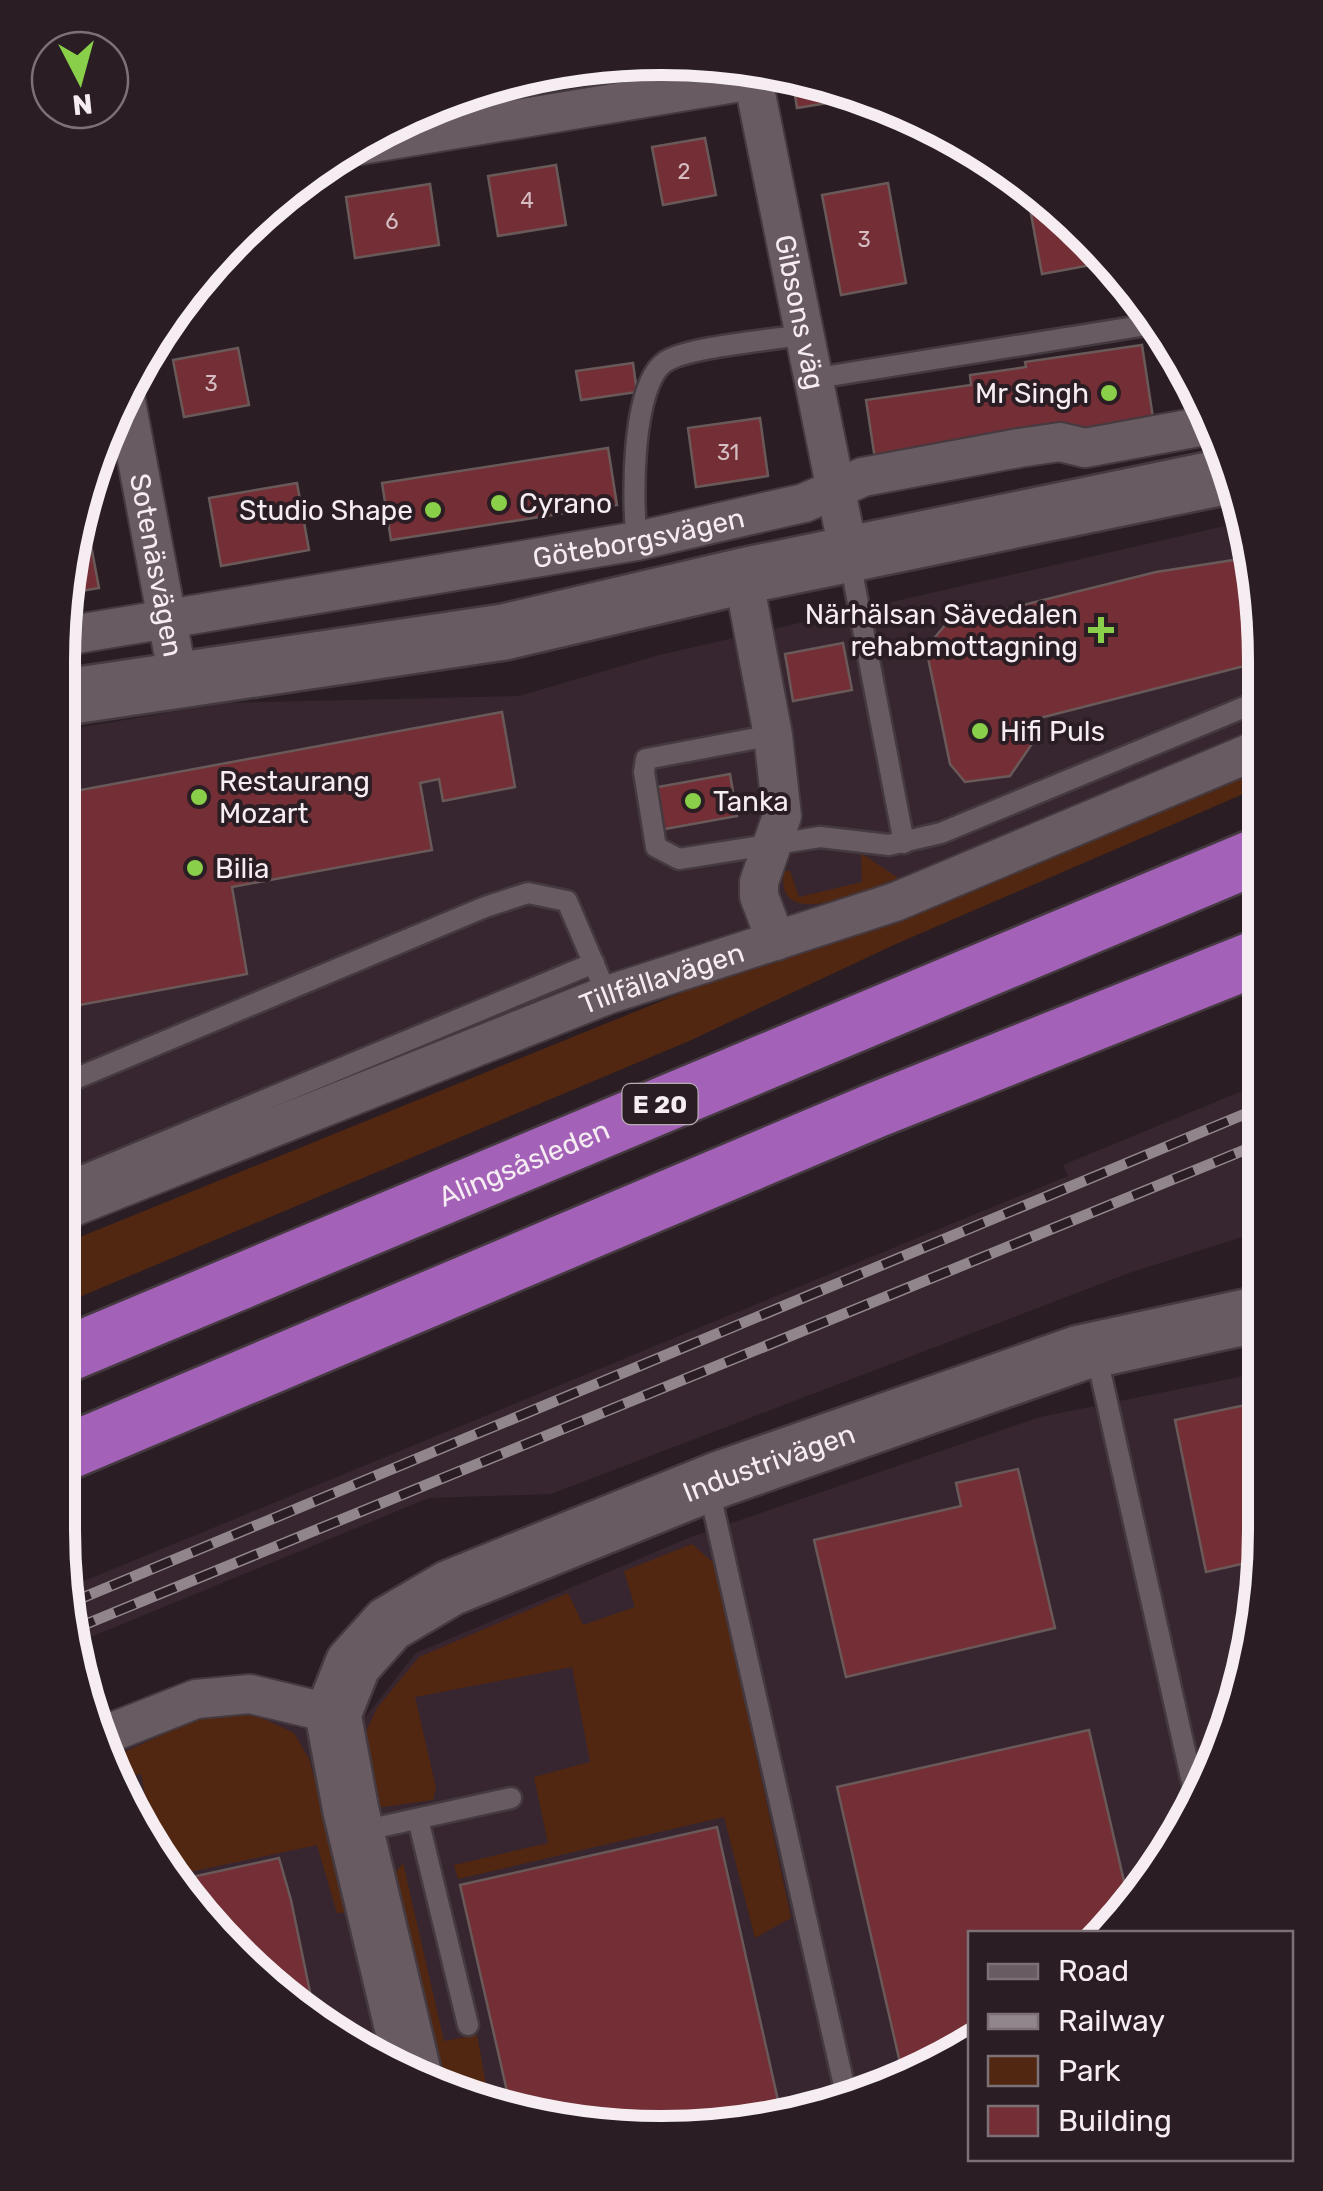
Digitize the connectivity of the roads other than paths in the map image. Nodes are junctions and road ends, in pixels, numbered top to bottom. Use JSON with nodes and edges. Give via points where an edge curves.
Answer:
{"nodes":[{"id":1,"x":726,"y":79,"type":"edge"},
{"id":2,"x":754,"y":82,"type":"edge"},
{"id":3,"x":398,"y":137,"type":"edge"},
{"id":4,"x":1142,"y":326,"type":"edge"},
{"id":5,"x":801,"y":335,"type":"junction"},
{"id":6,"x":810,"y":380,"type":"junction"},
{"id":7,"x":129,"y":416,"type":"edge"},
{"id":8,"x":1208,"y":449,"type":"edge"},
{"id":9,"x":1209,"y":451,"type":"edge"},
{"id":10,"x":834,"y":492,"type":"junction"},
{"id":11,"x":637,"y":541,"type":"junction"},
{"id":12,"x":849,"y":554,"type":"junction"},
{"id":13,"x":743,"y":576,"type":"junction"},
{"id":14,"x":168,"y":617,"type":"junction"},
{"id":15,"x":76,"y":634,"type":"edge"},
{"id":16,"x":178,"y":678,"type":"junction"},
{"id":17,"x":75,"y":695,"type":"edge"},
{"id":18,"x":1248,"y":706,"type":"edge"},
{"id":19,"x":773,"y":735,"type":"junction"},
{"id":20,"x":1248,"y":755,"type":"edge"},
{"id":21,"x":772,"y":842,"type":"junction"},
{"id":22,"x":904,"y":844,"type":"junction"},
{"id":23,"x":1248,"y":859,"type":"edge"},
{"id":24,"x":776,"y":941,"type":"junction"},
{"id":25,"x":1248,"y":960,"type":"edge"},
{"id":26,"x":600,"y":979,"type":"junction"},
{"id":27,"x":75,"y":1079,"type":"edge"},
{"id":28,"x":75,"y":1180,"type":"edge"},
{"id":29,"x":75,"y":1207,"type":"edge"},
{"id":30,"x":1248,"y":1316,"type":"edge"},
{"id":31,"x":1096,"y":1349,"type":"junction"},
{"id":32,"x":75,"y":1351,"type":"edge"},
{"id":33,"x":75,"y":1449,"type":"edge"},
{"id":34,"x":707,"y":1484,"type":"junction"},
{"id":35,"x":333,"y":1714,"type":"junction"},
{"id":36,"x":112,"y":1732,"type":"edge"},
{"id":37,"x":1192,"y":1780,"type":"edge"},
{"id":38,"x":511,"y":1798,"type":"dead end"},
{"id":39,"x":418,"y":1819,"type":"junction"},
{"id":40,"x":356,"y":1832,"type":"junction"},
{"id":41,"x":468,"y":2025,"type":"dead end"},
{"id":42,"x":410,"y":2059,"type":"edge"},
{"id":43,"x":844,"y":2087,"type":"edge"}],
"edges":[{"from":1,"to":3,"type":"street"},
{"from":2,"to":5,"type":"street","name":"Gibsons väg"},
{"from":4,"to":6,"type":"lane"},
{"from":5,"to":6,"type":"street","name":"Gibsons väg"},
{"from":5,"to":11,"type":"lane","via":[[675,356],[656,370],[640,414]]},
{"from":6,"to":10,"type":"street","name":"Gibsons väg"},
{"from":7,"to":14,"type":"street","name":"Sotenäsvägen"},
{"from":8,"to":10,"type":"street","name":"Göteborgsvägen","via":[[1060,442],[862,477]]},
{"from":9,"to":12,"type":"street","name":"Göteborgsvägen"},
{"from":10,"to":11,"type":"street","name":"Göteborgsvägen"},
{"from":10,"to":12,"type":"street","name":"Gibsons väg"},
{"from":11,"to":14,"type":"street","name":"Göteborgsvägen"},
{"from":12,"to":13,"type":"street","name":"Göteborgsvägen"},
{"from":12,"to":22,"type":"lane"},
{"from":13,"to":16,"type":"street","name":"Göteborgsvägen","via":[[504,632]]},
{"from":13,"to":19,"type":"street","name":"Göteborgsvägen"},
{"from":14,"to":15,"type":"street","name":"Göteborgsvägen"},
{"from":14,"to":16,"type":"street","name":"Sotenäsvägen"},
{"from":16,"to":17,"type":"street","name":"Göteborgsvägen"},
{"from":18,"to":22,"type":"lane"},
{"from":19,"to":21,"type":"street","name":"Göteborgsvägen","via":[[782,816]]},
{"from":19,"to":21,"type":"lane","via":[[655,754],[646,759],[644,772],[656,846],[665,855]]},
{"from":20,"to":24,"type":"street","name":"Tillfällavägen","via":[[894,902]]},
{"from":21,"to":22,"type":"lane","via":[[820,836]]},
{"from":21,"to":24,"type":"street","name":"Göteborgsvägen","via":[[759,896]]},
{"from":23,"to":32,"type":"highway","name":"Alingsåsleden","number":"E 20"},
{"from":24,"to":26,"type":"street","name":"Tillfällavägen"},
{"from":25,"to":33,"type":"highway"},
{"from":26,"to":27,"type":"lane","via":[[567,901],[528,894]]},
{"from":26,"to":28,"type":"lane"},
{"from":26,"to":29,"type":"street","name":"Tillfällavägen"},
{"from":30,"to":31,"type":"street","name":"Industrivägen"},
{"from":31,"to":34,"type":"street","name":"Industrivägen"},
{"from":31,"to":37,"type":"lane"},
{"from":34,"to":35,"type":"street","name":"Industrivägen","via":[[450,1588],[390,1624],[352,1664]]},
{"from":34,"to":43,"type":"lane"},
{"from":35,"to":36,"type":"street","via":[[250,1694],[196,1699]]},
{"from":35,"to":40,"type":"street"},
{"from":38,"to":39,"type":"lane"},
{"from":39,"to":40,"type":"lane"},
{"from":39,"to":41,"type":"lane"},
{"from":40,"to":42,"type":"street"}]}
